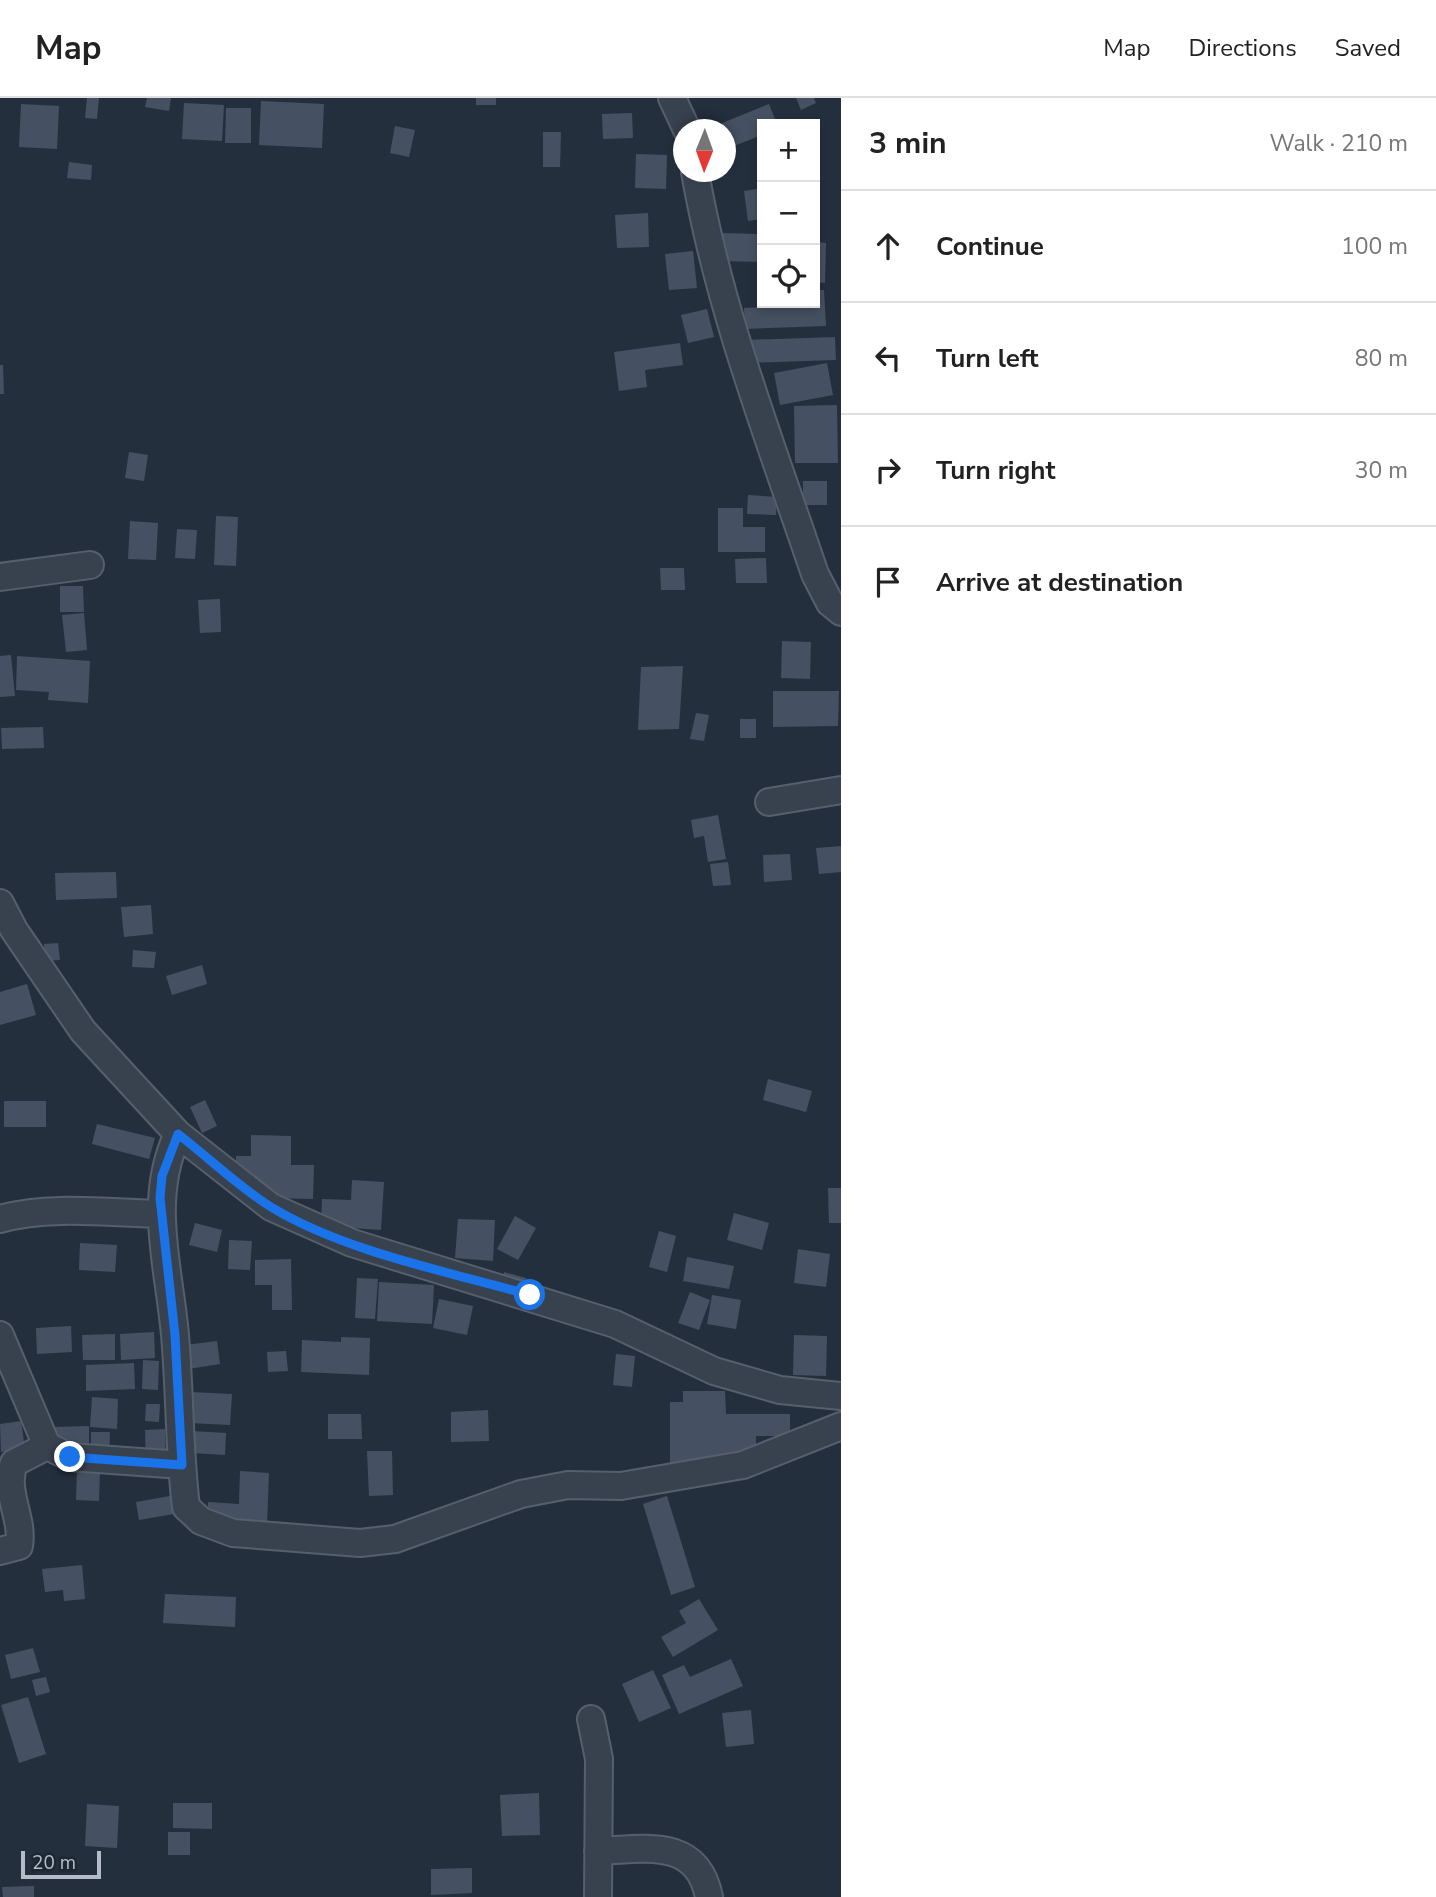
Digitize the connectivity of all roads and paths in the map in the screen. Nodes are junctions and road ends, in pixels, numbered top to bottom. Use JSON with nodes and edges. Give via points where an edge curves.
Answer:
{"nodes":[{"id":1,"x":672,"y":98,"type":"edge"},
{"id":2,"x":682,"y":119,"type":"edge"},
{"id":3,"x":697,"y":182,"type":"edge"},
{"id":4,"x":90,"y":565,"type":"dead end"},
{"id":5,"x":0,"y":577,"type":"edge"},
{"id":6,"x":841,"y":612,"type":"edge"},
{"id":7,"x":841,"y":790,"type":"edge"},
{"id":8,"x":769,"y":802,"type":"dead end"},
{"id":9,"x":0,"y":903,"type":"edge"},
{"id":10,"x":7,"y":931,"type":"edge"},
{"id":11,"x":178,"y":1134,"type":"junction"},
{"id":12,"x":161,"y":1214,"type":"junction"},
{"id":13,"x":0,"y":1219,"type":"edge"},
{"id":14,"x":0,"y":1335,"type":"edge"},
{"id":15,"x":841,"y":1396,"type":"edge"},
{"id":16,"x":841,"y":1426,"type":"edge"},
{"id":17,"x":47,"y":1446,"type":"junction"},
{"id":18,"x":182,"y":1465,"type":"junction"},
{"id":19,"x":0,"y":1551,"type":"edge"},
{"id":20,"x":591,"y":1719,"type":"dead end"},
{"id":21,"x":598,"y":1851,"type":"junction"},
{"id":22,"x":598,"y":1897,"type":"edge"},
{"id":23,"x":709,"y":1897,"type":"edge"}],
"edges":[{"from":1,"to":2,"type":"street"},
{"from":3,"to":6,"type":"street","via":[[706,237],[740,352],[815,574],[830,603]]},
{"from":4,"to":5,"type":"street"},
{"from":7,"to":8,"type":"street"},
{"from":9,"to":10,"type":"street"},
{"from":10,"to":11,"type":"street","via":[[83,1031]]},
{"from":11,"to":12,"type":"street","via":[[162,1176]]},
{"from":11,"to":15,"type":"street","via":[[271,1207],[352,1243],[615,1324],[714,1371],[780,1390]]},
{"from":12,"to":13,"type":"street","via":[[78,1213]]},
{"from":12,"to":18,"type":"street","via":[[175,1335]]},
{"from":14,"to":17,"type":"street"},
{"from":16,"to":18,"type":"street","via":[[743,1465],[621,1486],[568,1485],[521,1494],[395,1539],[360,1543],[233,1533],[201,1521],[186,1507]]},
{"from":17,"to":18,"type":"street","via":[[70,1457]]},
{"from":17,"to":19,"type":"street","via":[[15,1463],[10,1474],[10,1498],[21,1534],[19,1546]]},
{"from":20,"to":21,"type":"street","via":[[599,1759]]},
{"from":21,"to":22,"type":"street"},
{"from":21,"to":23,"type":"street","via":[[676,1851],[698,1866]]}]}
